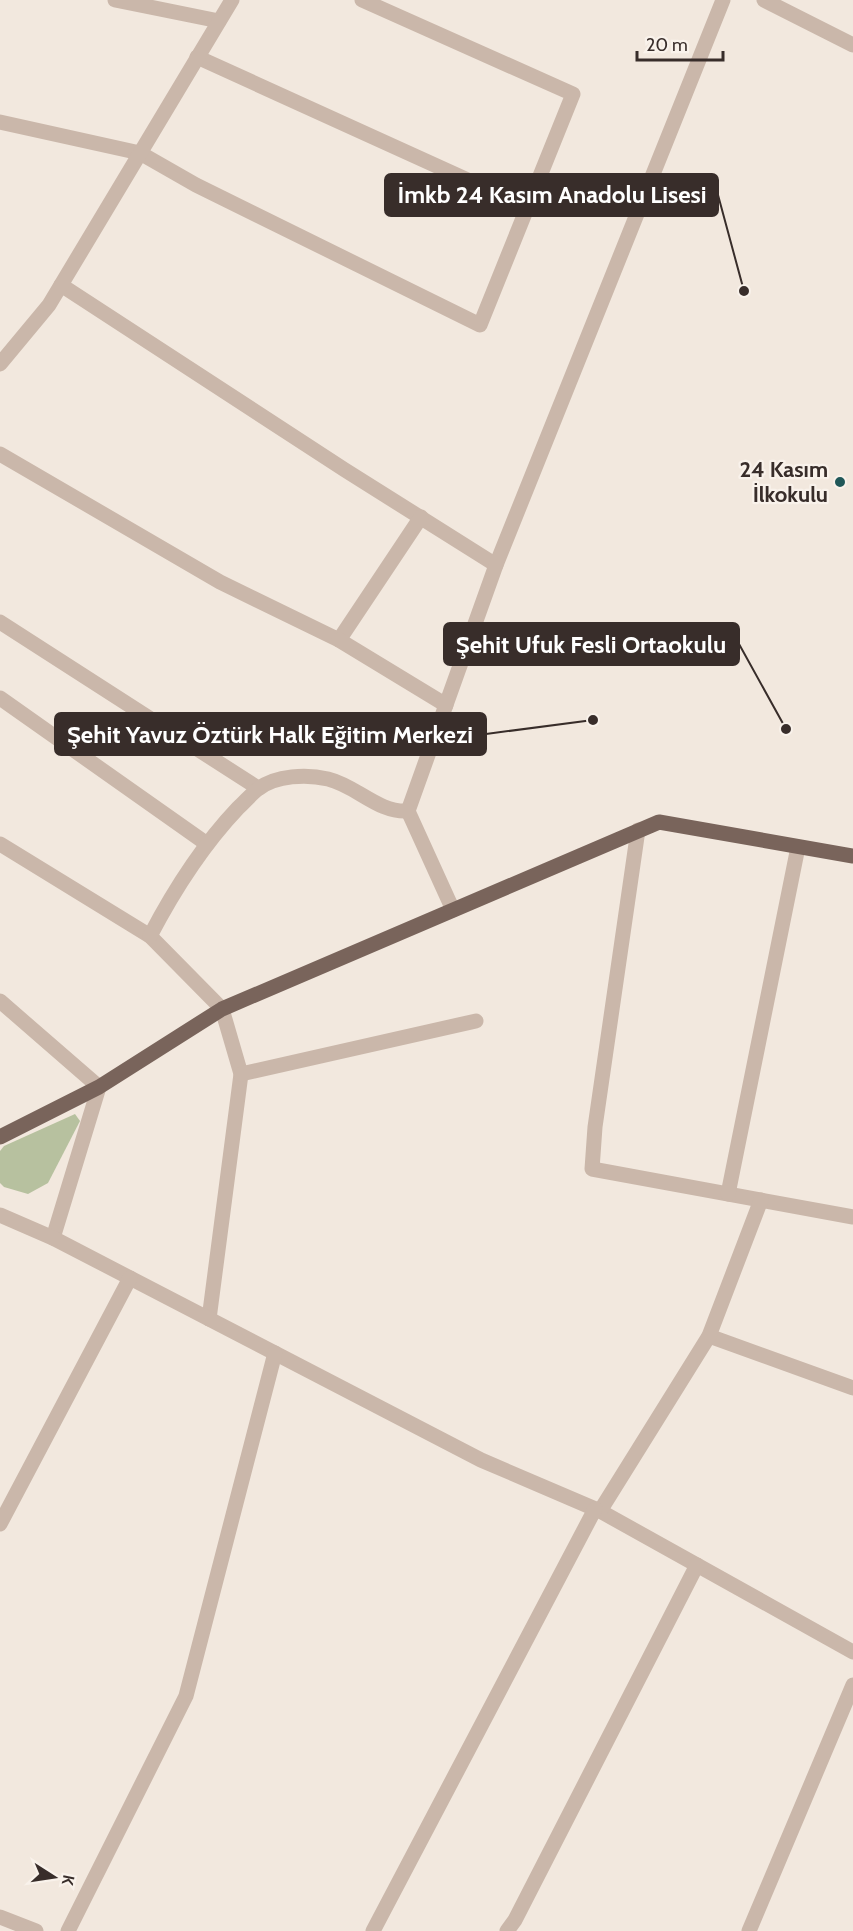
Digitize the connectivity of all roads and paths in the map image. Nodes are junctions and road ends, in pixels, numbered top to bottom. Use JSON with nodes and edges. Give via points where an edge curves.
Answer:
{"nodes":[{"id":1,"x":115,"y":0,"type":"edge"},
{"id":2,"x":232,"y":0,"type":"edge"},
{"id":3,"x":362,"y":0,"type":"edge"},
{"id":4,"x":723,"y":0,"type":"edge"},
{"id":5,"x":764,"y":0,"type":"edge"},
{"id":6,"x":219,"y":21,"type":"junction"},
{"id":7,"x":853,"y":45,"type":"edge"},
{"id":8,"x":197,"y":57,"type":"junction"},
{"id":9,"x":0,"y":122,"type":"edge"},
{"id":10,"x":140,"y":153,"type":"junction"},
{"id":11,"x":527,"y":207,"type":"junction"},
{"id":12,"x":61,"y":285,"type":"junction"},
{"id":13,"x":0,"y":364,"type":"edge"},
{"id":14,"x":0,"y":454,"type":"edge"},
{"id":15,"x":421,"y":517,"type":"junction"},
{"id":16,"x":496,"y":565,"type":"junction"},
{"id":17,"x":0,"y":622,"type":"edge"},
{"id":18,"x":339,"y":640,"type":"junction"},
{"id":19,"x":0,"y":698,"type":"edge"},
{"id":20,"x":446,"y":705,"type":"junction"},
{"id":21,"x":258,"y":788,"type":"junction"},
{"id":22,"x":408,"y":811,"type":"junction"},
{"id":23,"x":638,"y":830,"type":"junction"},
{"id":24,"x":0,"y":844,"type":"edge"},
{"id":25,"x":207,"y":844,"type":"junction"},
{"id":26,"x":798,"y":847,"type":"junction"},
{"id":27,"x":853,"y":856,"type":"edge"},
{"id":28,"x":453,"y":910,"type":"junction"},
{"id":29,"x":150,"y":936,"type":"junction"},
{"id":30,"x":0,"y":1001,"type":"edge"},
{"id":31,"x":222,"y":1009,"type":"junction"},
{"id":32,"x":476,"y":1021,"type":"dead end"},
{"id":33,"x":241,"y":1074,"type":"junction"},
{"id":34,"x":99,"y":1087,"type":"junction"},
{"id":35,"x":0,"y":1137,"type":"edge"},
{"id":36,"x":728,"y":1194,"type":"junction"},
{"id":37,"x":761,"y":1200,"type":"junction"},
{"id":38,"x":0,"y":1215,"type":"edge"},
{"id":39,"x":853,"y":1217,"type":"edge"},
{"id":40,"x":53,"y":1238,"type":"junction"},
{"id":41,"x":130,"y":1278,"type":"junction"},
{"id":42,"x":209,"y":1319,"type":"junction"},
{"id":43,"x":709,"y":1336,"type":"junction"},
{"id":44,"x":275,"y":1353,"type":"junction"},
{"id":45,"x":853,"y":1388,"type":"edge"},
{"id":46,"x":598,"y":1510,"type":"junction"},
{"id":47,"x":0,"y":1524,"type":"edge"},
{"id":48,"x":697,"y":1565,"type":"junction"},
{"id":49,"x":853,"y":1652,"type":"edge"},
{"id":50,"x":853,"y":1685,"type":"edge"},
{"id":51,"x":0,"y":1917,"type":"edge"},
{"id":52,"x":36,"y":1931,"type":"edge"},
{"id":53,"x":68,"y":1931,"type":"edge"},
{"id":54,"x":373,"y":1931,"type":"edge"},
{"id":55,"x":507,"y":1931,"type":"edge"},
{"id":56,"x":749,"y":1931,"type":"edge"}],
"edges":[{"from":1,"to":6,"type":"street"},
{"from":2,"to":6,"type":"street"},
{"from":3,"to":11,"type":"street","via":[[573,94]]},
{"from":4,"to":16,"type":"street"},
{"from":5,"to":7,"type":"street"},
{"from":6,"to":8,"type":"street"},
{"from":8,"to":10,"type":"street"},
{"from":8,"to":11,"type":"street"},
{"from":9,"to":10,"type":"street"},
{"from":10,"to":11,"type":"street","via":[[196,185],[480,325]]},
{"from":10,"to":12,"type":"street"},
{"from":12,"to":13,"type":"street"},
{"from":12,"to":15,"type":"street"},
{"from":14,"to":18,"type":"street","via":[[220,582]]},
{"from":15,"to":16,"type":"street"},
{"from":15,"to":18,"type":"street"},
{"from":16,"to":20,"type":"street"},
{"from":17,"to":21,"type":"street"},
{"from":18,"to":20,"type":"street"},
{"from":19,"to":25,"type":"street"},
{"from":20,"to":22,"type":"street"},
{"from":21,"to":22,"type":"street","via":[[284,778],[312,776],[341,783],[387,809]]},
{"from":21,"to":25,"type":"street"},
{"from":22,"to":28,"type":"street"},
{"from":23,"to":26,"type":"main road","via":[[659,822]]},
{"from":23,"to":28,"type":"main road"},
{"from":23,"to":36,"type":"street","via":[[592,1169]]},
{"from":24,"to":29,"type":"street"},
{"from":25,"to":29,"type":"street"},
{"from":26,"to":27,"type":"main road"},
{"from":26,"to":36,"type":"street"},
{"from":28,"to":31,"type":"main road"},
{"from":29,"to":31,"type":"street"},
{"from":30,"to":34,"type":"street"},
{"from":31,"to":33,"type":"street"},
{"from":31,"to":34,"type":"main road"},
{"from":32,"to":33,"type":"street"},
{"from":33,"to":42,"type":"street"},
{"from":34,"to":35,"type":"main road"},
{"from":34,"to":40,"type":"street"},
{"from":36,"to":37,"type":"street"},
{"from":37,"to":39,"type":"street"},
{"from":37,"to":43,"type":"street"},
{"from":38,"to":40,"type":"street"},
{"from":40,"to":41,"type":"street"},
{"from":41,"to":42,"type":"street"},
{"from":41,"to":47,"type":"street"},
{"from":42,"to":44,"type":"street"},
{"from":43,"to":45,"type":"street"},
{"from":43,"to":46,"type":"street"},
{"from":44,"to":46,"type":"street","via":[[481,1460]]},
{"from":44,"to":53,"type":"street","via":[[186,1696]]},
{"from":46,"to":48,"type":"street"},
{"from":46,"to":54,"type":"street"},
{"from":48,"to":49,"type":"street"},
{"from":48,"to":55,"type":"street"},
{"from":50,"to":56,"type":"street"},
{"from":51,"to":52,"type":"street"}]}
